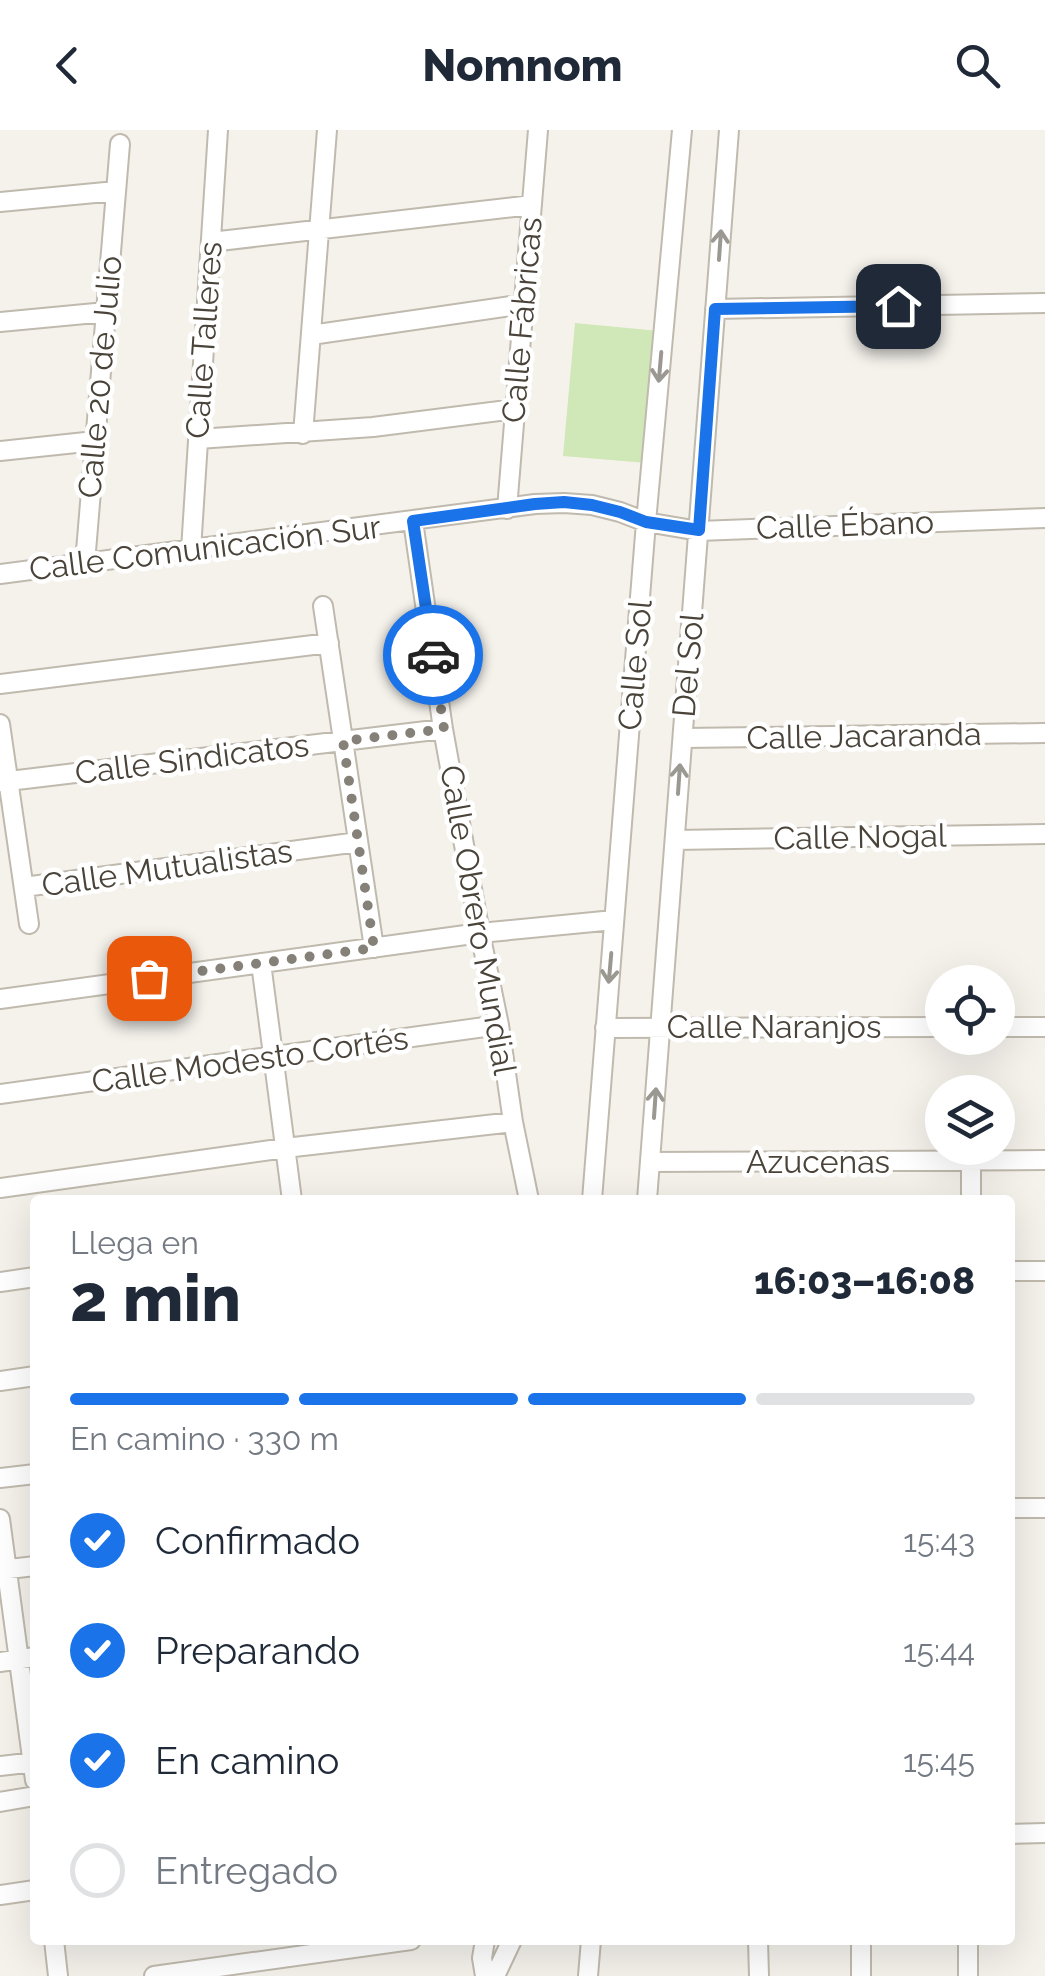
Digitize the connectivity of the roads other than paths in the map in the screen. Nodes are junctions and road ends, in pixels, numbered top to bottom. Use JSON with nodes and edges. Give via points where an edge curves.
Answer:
{"nodes":[{"id":1,"x":218,"y":130,"type":"edge"},
{"id":2,"x":538,"y":130,"type":"edge"},
{"id":3,"x":682,"y":130,"type":"edge"},
{"id":4,"x":729,"y":130,"type":"edge"},
{"id":5,"x":333,"y":131,"type":"edge"},
{"id":6,"x":120,"y":144,"type":"dead end"},
{"id":7,"x":116,"y":191,"type":"junction"},
{"id":8,"x":0,"y":202,"type":"edge"},
{"id":9,"x":532,"y":204,"type":"junction"},
{"id":10,"x":319,"y":230,"type":"junction"},
{"id":11,"x":210,"y":242,"type":"junction"},
{"id":12,"x":1045,"y":303,"type":"edge"},
{"id":13,"x":524,"y":304,"type":"junction"},
{"id":14,"x":715,"y":309,"type":"junction"},
{"id":15,"x":106,"y":312,"type":"junction"},
{"id":16,"x":0,"y":322,"type":"edge"},
{"id":17,"x":311,"y":335,"type":"junction"},
{"id":18,"x":515,"y":408,"type":"junction"},
{"id":19,"x":302,"y":434,"type":"junction"},
{"id":20,"x":198,"y":439,"type":"junction"},
{"id":21,"x":95,"y":441,"type":"junction"},
{"id":22,"x":0,"y":451,"type":"edge"},
{"id":23,"x":507,"y":510,"type":"junction"},
{"id":24,"x":1045,"y":518,"type":"edge"},
{"id":25,"x":413,"y":521,"type":"junction"},
{"id":26,"x":646,"y":522,"type":"junction"},
{"id":27,"x":699,"y":530,"type":"junction"},
{"id":28,"x":191,"y":550,"type":"junction"},
{"id":29,"x":85,"y":563,"type":"junction"},
{"id":30,"x":0,"y":574,"type":"edge"},
{"id":31,"x":323,"y":606,"type":"dead end"},
{"id":32,"x":329,"y":644,"type":"junction"},
{"id":33,"x":0,"y":684,"type":"edge"},
{"id":34,"x":0,"y":724,"type":"edge"},
{"id":35,"x":444,"y":729,"type":"junction"},
{"id":36,"x":1045,"y":734,"type":"edge"},
{"id":37,"x":682,"y":738,"type":"junction"},
{"id":38,"x":343,"y":741,"type":"junction"},
{"id":39,"x":4,"y":782,"type":"edge"},
{"id":40,"x":1045,"y":834,"type":"edge"},
{"id":41,"x":675,"y":840,"type":"junction"},
{"id":42,"x":358,"y":842,"type":"junction"},
{"id":43,"x":24,"y":888,"type":"junction"},
{"id":44,"x":614,"y":920,"type":"junction"},
{"id":45,"x":29,"y":924,"type":"dead end"},
{"id":46,"x":480,"y":933,"type":"junction"},
{"id":47,"x":374,"y":948,"type":"junction"},
{"id":48,"x":260,"y":963,"type":"junction"},
{"id":49,"x":0,"y":998,"type":"edge"},
{"id":50,"x":499,"y":1025,"type":"junction"},
{"id":51,"x":925,"y":1027,"type":"edge"},
{"id":52,"x":1015,"y":1027,"type":"edge"},
{"id":53,"x":1045,"y":1027,"type":"edge"},
{"id":54,"x":606,"y":1028,"type":"junction"},
{"id":55,"x":660,"y":1028,"type":"junction"},
{"id":56,"x":273,"y":1056,"type":"junction"},
{"id":57,"x":0,"y":1094,"type":"edge"},
{"id":58,"x":514,"y":1122,"type":"junction"},
{"id":59,"x":285,"y":1148,"type":"junction"},
{"id":60,"x":1015,"y":1160,"type":"edge"},
{"id":61,"x":1045,"y":1160,"type":"edge"},
{"id":62,"x":925,"y":1161,"type":"edge"},
{"id":63,"x":650,"y":1162,"type":"junction"},
{"id":64,"x":970,"y":1165,"type":"edge"},
{"id":65,"x":0,"y":1188,"type":"edge"},
{"id":66,"x":291,"y":1195,"type":"edge"},
{"id":67,"x":528,"y":1195,"type":"edge"},
{"id":68,"x":592,"y":1195,"type":"edge"},
{"id":69,"x":648,"y":1195,"type":"edge"},
{"id":70,"x":970,"y":1195,"type":"edge"},
{"id":71,"x":1015,"y":1271,"type":"edge"},
{"id":72,"x":1045,"y":1271,"type":"edge"},
{"id":73,"x":30,"y":1279,"type":"edge"},
{"id":74,"x":0,"y":1282,"type":"edge"},
{"id":75,"x":30,"y":1377,"type":"edge"},
{"id":76,"x":0,"y":1381,"type":"edge"},
{"id":77,"x":30,"y":1475,"type":"edge"},
{"id":78,"x":0,"y":1478,"type":"edge"},
{"id":79,"x":1015,"y":1508,"type":"edge"},
{"id":80,"x":1045,"y":1508,"type":"edge"},
{"id":81,"x":0,"y":1518,"type":"edge"},
{"id":82,"x":30,"y":1567,"type":"edge"},
{"id":83,"x":3,"y":1570,"type":"edge"},
{"id":84,"x":18,"y":1659,"type":"edge"},
{"id":85,"x":30,"y":1741,"type":"edge"},
{"id":86,"x":0,"y":1766,"type":"edge"},
{"id":87,"x":30,"y":1768,"type":"edge"},
{"id":88,"x":30,"y":1797,"type":"edge"},
{"id":89,"x":0,"y":1802,"type":"edge"},
{"id":90,"x":1045,"y":1833,"type":"edge"},
{"id":91,"x":1015,"y":1834,"type":"edge"},
{"id":92,"x":30,"y":1891,"type":"edge"},
{"id":93,"x":0,"y":1895,"type":"edge"},
{"id":94,"x":55,"y":1945,"type":"edge"},
{"id":95,"x":375,"y":1945,"type":"edge"},
{"id":96,"x":484,"y":1945,"type":"edge"},
{"id":97,"x":510,"y":1945,"type":"edge"},
{"id":98,"x":591,"y":1945,"type":"edge"},
{"id":99,"x":758,"y":1945,"type":"edge"},
{"id":100,"x":861,"y":1945,"type":"edge"},
{"id":101,"x":968,"y":1945,"type":"edge"},
{"id":102,"x":58,"y":1976,"type":"edge"},
{"id":103,"x":154,"y":1976,"type":"edge"},
{"id":104,"x":485,"y":1976,"type":"edge"},
{"id":105,"x":494,"y":1976,"type":"edge"},
{"id":106,"x":588,"y":1976,"type":"edge"},
{"id":107,"x":758,"y":1976,"type":"edge"},
{"id":108,"x":861,"y":1976,"type":"edge"},
{"id":109,"x":968,"y":1976,"type":"edge"}],
"edges":[{"from":1,"to":11,"type":"street","name":"Calle Talleres"},
{"from":2,"to":9,"type":"street","name":"Calle Fábricas"},
{"from":3,"to":26,"type":"street","name":"Calle Sol","one_way":true},
{"from":14,"to":4,"type":"street","name":"Del Sol","one_way":true},
{"from":5,"to":10,"type":"street"},
{"from":6,"to":7,"type":"street","name":"Calle 20 de Julio"},
{"from":7,"to":8,"type":"street"},
{"from":7,"to":15,"type":"street","name":"Calle 20 de Julio"},
{"from":9,"to":10,"type":"street"},
{"from":9,"to":13,"type":"street","name":"Calle Fábricas"},
{"from":10,"to":11,"type":"street"},
{"from":10,"to":17,"type":"street"},
{"from":11,"to":20,"type":"street","name":"Calle Talleres"},
{"from":12,"to":14,"type":"street"},
{"from":13,"to":17,"type":"street"},
{"from":13,"to":18,"type":"street","name":"Calle Fábricas"},
{"from":14,"to":27,"type":"street","name":"Del Sol"},
{"from":15,"to":16,"type":"street"},
{"from":15,"to":21,"type":"street","name":"Calle 20 de Julio"},
{"from":17,"to":19,"type":"street"},
{"from":18,"to":19,"type":"street"},
{"from":18,"to":23,"type":"street","name":"Calle Fábricas"},
{"from":19,"to":20,"type":"street"},
{"from":20,"to":28,"type":"street","name":"Calle Talleres"},
{"from":21,"to":22,"type":"street"},
{"from":21,"to":29,"type":"street","name":"Calle 20 de Julio"},
{"from":23,"to":25,"type":"street","name":"Calle Comunicación Sur"},
{"from":23,"to":26,"type":"street","name":"Calle Comunicación Sur","via":[[564,502]]},
{"from":24,"to":27,"type":"street","name":"Calle Ébano"},
{"from":25,"to":28,"type":"street","name":"Calle Comunicación Sur"},
{"from":25,"to":35,"type":"street","name":"Calle Obrero Mundial"},
{"from":26,"to":27,"type":"street","name":"Calle Ébano"},
{"from":26,"to":44,"type":"street","name":"Calle Sol"},
{"from":27,"to":37,"type":"street","name":"Del Sol"},
{"from":28,"to":29,"type":"street","name":"Calle Comunicación Sur"},
{"from":29,"to":30,"type":"street","name":"Calle Comunicación Sur"},
{"from":31,"to":32,"type":"street"},
{"from":32,"to":33,"type":"street"},
{"from":32,"to":38,"type":"street"},
{"from":34,"to":39,"type":"street","name":"Calle Mutualistas"},
{"from":35,"to":38,"type":"street","name":"Calle Sindicatos"},
{"from":35,"to":46,"type":"street","name":"Calle Obrero Mundial"},
{"from":36,"to":37,"type":"street","name":"Calle Jacaranda"},
{"from":41,"to":37,"type":"street","name":"Del Sol","one_way":true},
{"from":38,"to":39,"type":"street","name":"Calle Sindicatos"},
{"from":38,"to":42,"type":"street"},
{"from":39,"to":43,"type":"street","name":"Calle Mutualistas"},
{"from":40,"to":41,"type":"street","name":"Calle Nogal"},
{"from":41,"to":55,"type":"street","name":"Del Sol"},
{"from":42,"to":43,"type":"street","name":"Calle Mutualistas"},
{"from":42,"to":47,"type":"street"},
{"from":43,"to":45,"type":"street"},
{"from":44,"to":46,"type":"street"},
{"from":44,"to":54,"type":"street","name":"Calle Sol","one_way":true},
{"from":46,"to":47,"type":"street"},
{"from":46,"to":50,"type":"street","name":"Calle Obrero Mundial"},
{"from":47,"to":48,"type":"street"},
{"from":48,"to":49,"type":"street"},
{"from":48,"to":56,"type":"street"},
{"from":50,"to":56,"type":"street","name":"Calle Modesto Cortés"},
{"from":50,"to":58,"type":"street","name":"Calle Obrero Mundial"},
{"from":51,"to":55,"type":"street","name":"Calle Naranjos"},
{"from":52,"to":53,"type":"street"},
{"from":54,"to":55,"type":"street","name":"Calle Naranjos"},
{"from":54,"to":68,"type":"street","name":"Calle Sol"},
{"from":63,"to":55,"type":"street","name":"Del Sol","one_way":true},
{"from":56,"to":57,"type":"street","name":"Calle Modesto Cortés"},
{"from":56,"to":59,"type":"street"},
{"from":58,"to":59,"type":"street"},
{"from":58,"to":67,"type":"street","name":"Calle Obrero Mundial"},
{"from":59,"to":65,"type":"street"},
{"from":59,"to":66,"type":"street"},
{"from":60,"to":61,"type":"street","name":"Azucenas"},
{"from":62,"to":63,"type":"street","name":"Azucenas"},
{"from":63,"to":69,"type":"street","name":"Del Sol"},
{"from":64,"to":70,"type":"street"},
{"from":71,"to":72,"type":"street"},
{"from":73,"to":74,"type":"street"},
{"from":75,"to":76,"type":"street"},
{"from":77,"to":78,"type":"street"},
{"from":79,"to":80,"type":"street"},
{"from":81,"to":83,"type":"street"},
{"from":82,"to":83,"type":"street"},
{"from":83,"to":84,"type":"street"},
{"from":84,"to":85,"type":"street"},
{"from":86,"to":87,"type":"street"},
{"from":88,"to":89,"type":"street"},
{"from":90,"to":91,"type":"street"},
{"from":92,"to":93,"type":"street"},
{"from":94,"to":102,"type":"street"},
{"from":95,"to":103,"type":"street"},
{"from":96,"to":104,"type":"street"},
{"from":97,"to":105,"type":"street"},
{"from":98,"to":106,"type":"street"},
{"from":99,"to":107,"type":"street"},
{"from":100,"to":108,"type":"street"},
{"from":101,"to":109,"type":"street"}]}
